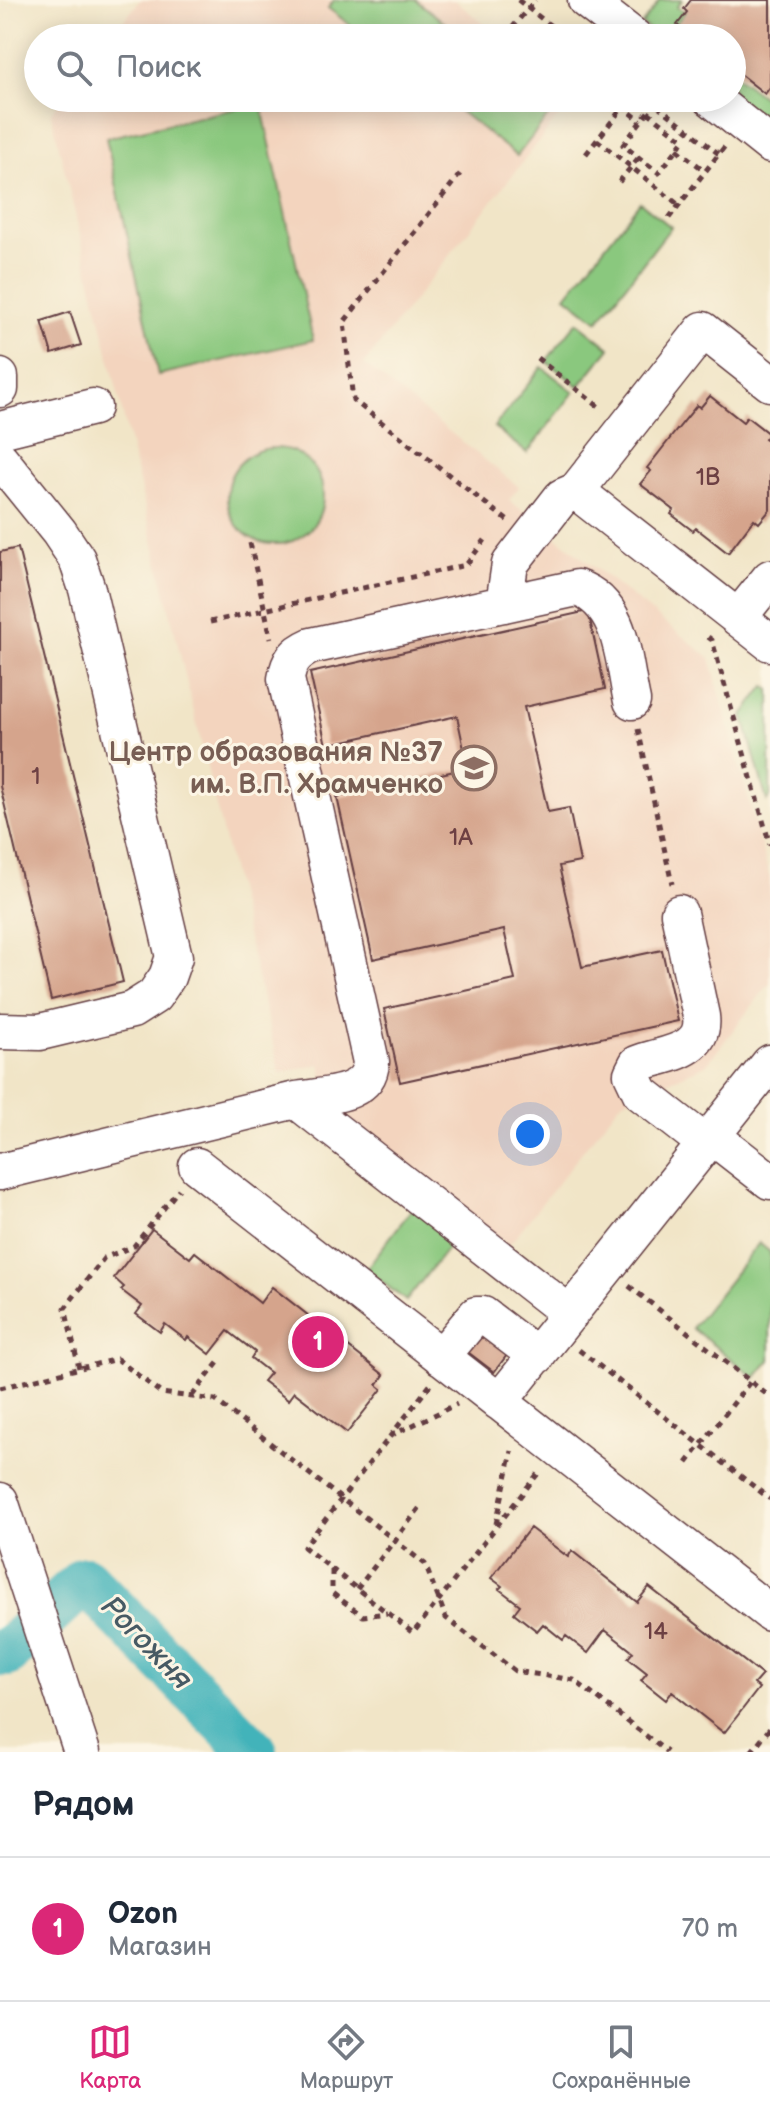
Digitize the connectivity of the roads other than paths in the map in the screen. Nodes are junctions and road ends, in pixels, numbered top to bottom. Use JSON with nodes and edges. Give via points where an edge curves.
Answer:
{"nodes":[{"id":1,"x":586,"y":0,"type":"edge"},
{"id":2,"x":630,"y":21,"type":"edge"},
{"id":3,"x":729,"y":112,"type":"edge"},
{"id":4,"x":757,"y":134,"type":"edge"},
{"id":5,"x":0,"y":377,"type":"edge"},
{"id":6,"x":770,"y":383,"type":"edge"},
{"id":7,"x":0,"y":389,"type":"edge"},
{"id":8,"x":93,"y":407,"type":"dead end"},
{"id":9,"x":0,"y":430,"type":"edge"},
{"id":10,"x":0,"y":459,"type":"edge"},
{"id":11,"x":576,"y":491,"type":"junction"},
{"id":12,"x":770,"y":578,"type":"edge"},
{"id":13,"x":504,"y":604,"type":"junction"},
{"id":14,"x":738,"y":618,"type":"junction"},
{"id":15,"x":770,"y":643,"type":"edge"},
{"id":16,"x":632,"y":701,"type":"road end"},
{"id":17,"x":679,"y":913,"type":"road end"},
{"id":18,"x":0,"y":1031,"type":"edge"},
{"id":19,"x":770,"y":1063,"type":"edge"},
{"id":20,"x":296,"y":1100,"type":"junction"},
{"id":21,"x":709,"y":1140,"type":"junction"},
{"id":22,"x":197,"y":1166,"type":"road end"},
{"id":23,"x":0,"y":1172,"type":"edge"},
{"id":24,"x":770,"y":1181,"type":"edge"},
{"id":25,"x":554,"y":1334,"type":"junction"},
{"id":26,"x":445,"y":1359,"type":"junction"},
{"id":27,"x":483,"y":1401,"type":"junction"},
{"id":28,"x":0,"y":1501,"type":"edge"},
{"id":29,"x":770,"y":1613,"type":"edge"},
{"id":30,"x":82,"y":1752,"type":"edge"}],
"edges":[{"from":1,"to":2,"type":"street"},
{"from":3,"to":4,"type":"street"},
{"from":5,"to":7,"type":"street"},
{"from":6,"to":11,"type":"street","via":[[703,330]]},
{"from":8,"to":9,"type":"street"},
{"from":10,"to":18,"type":"street","via":[[77,559],[174,957],[154,996],[132,1010],[40,1032]]},
{"from":11,"to":13,"type":"street","via":[[516,528]]},
{"from":11,"to":14,"type":"street"},
{"from":12,"to":14,"type":"street"},
{"from":13,"to":16,"type":"street","via":[[577,588],[591,595],[612,616]]},
{"from":13,"to":20,"type":"street","via":[[311,646],[288,665],[286,679],[371,1062],[370,1073],[357,1088]]},
{"from":14,"to":15,"type":"street"},
{"from":17,"to":21,"type":"street","via":[[701,1028],[686,1048],[637,1064],[632,1074],[641,1093]]},
{"from":19,"to":21,"type":"street"},
{"from":20,"to":23,"type":"street"},
{"from":20,"to":25,"type":"street"},
{"from":21,"to":24,"type":"street"},
{"from":21,"to":25,"type":"street"},
{"from":22,"to":26,"type":"street"},
{"from":25,"to":26,"type":"street","via":[[476,1315]]},
{"from":25,"to":27,"type":"street"},
{"from":26,"to":27,"type":"street"},
{"from":27,"to":29,"type":"street","via":[[558,1448]]},
{"from":28,"to":30,"type":"street"}]}
